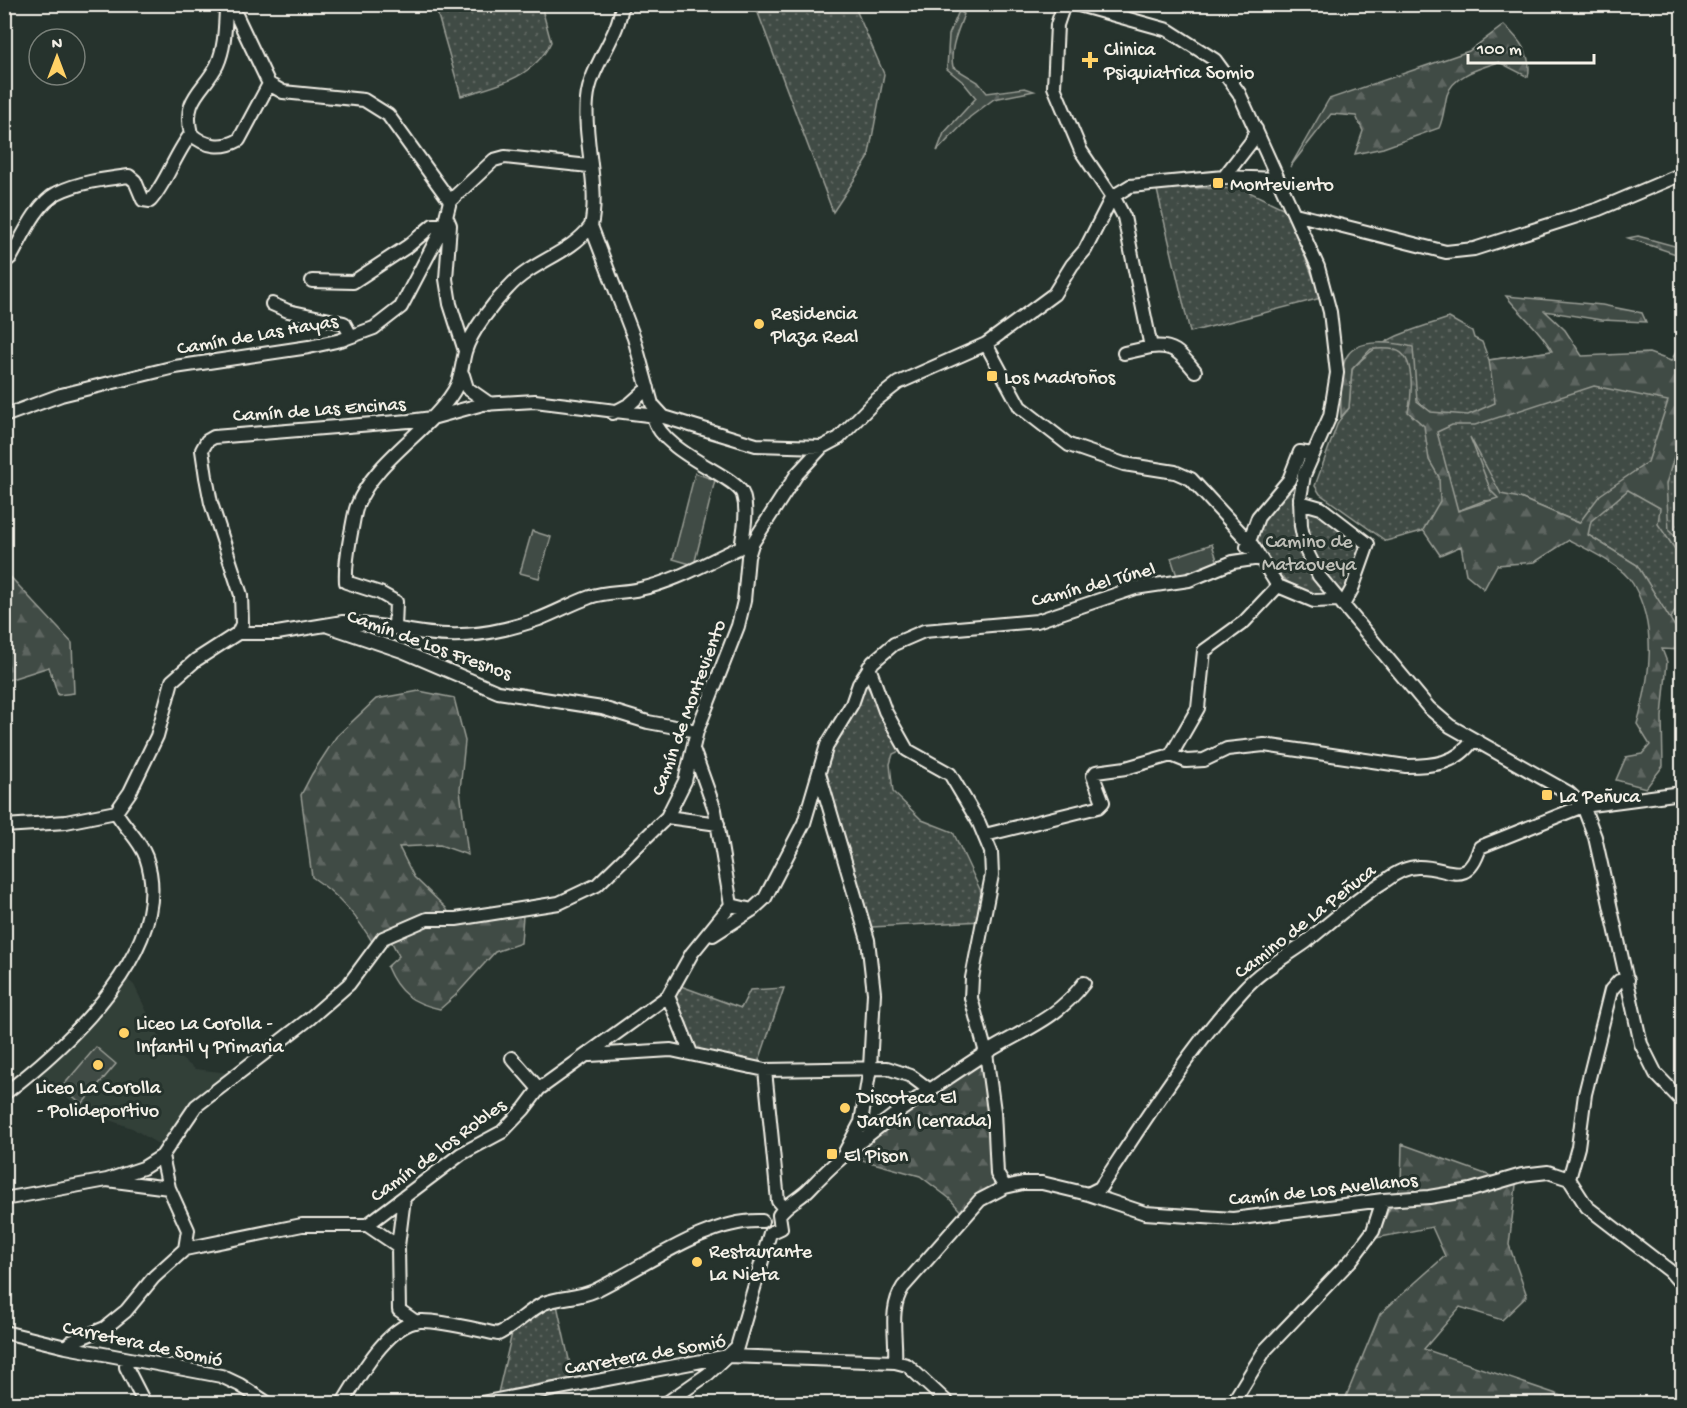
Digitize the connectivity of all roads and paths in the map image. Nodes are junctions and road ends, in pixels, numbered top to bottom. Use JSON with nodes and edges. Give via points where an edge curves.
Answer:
{"nodes":[{"id":1,"x":230,"y":4,"type":"edge"},
{"id":2,"x":621,"y":4,"type":"edge"},
{"id":3,"x":1064,"y":4,"type":"edge"},
{"id":4,"x":1075,"y":4,"type":"edge"},
{"id":5,"x":269,"y":84,"type":"junction"},
{"id":6,"x":1256,"y":129,"type":"junction"},
{"id":7,"x":191,"y":134,"type":"junction"},
{"id":8,"x":589,"y":166,"type":"junction"},
{"id":9,"x":1683,"y":174,"type":"edge"},
{"id":10,"x":1224,"y":177,"type":"junction"},
{"id":11,"x":1278,"y":179,"type":"junction"},
{"id":12,"x":1112,"y":196,"type":"junction"},
{"id":13,"x":450,"y":201,"type":"junction"},
{"id":14,"x":1295,"y":214,"type":"junction"},
{"id":15,"x":446,"y":220,"type":"junction"},
{"id":16,"x":591,"y":226,"type":"junction"},
{"id":17,"x":4,"y":263,"type":"edge"},
{"id":18,"x":312,"y":281,"type":"dead end"},
{"id":19,"x":272,"y":304,"type":"dead end"},
{"id":20,"x":351,"y":336,"type":"junction"},
{"id":21,"x":986,"y":344,"type":"junction"},
{"id":22,"x":1150,"y":347,"type":"junction"},
{"id":23,"x":465,"y":351,"type":"junction"},
{"id":24,"x":1124,"y":353,"type":"dead end"},
{"id":25,"x":1195,"y":371,"type":"dead end"},
{"id":26,"x":463,"y":375,"type":"junction"},
{"id":27,"x":648,"y":388,"type":"junction"},
{"id":28,"x":490,"y":404,"type":"junction"},
{"id":29,"x":613,"y":413,"type":"junction"},
{"id":30,"x":4,"y":416,"type":"edge"},
{"id":31,"x":639,"y":416,"type":"junction"},
{"id":32,"x":659,"y":417,"type":"junction"},
{"id":33,"x":432,"y":418,"type":"junction"},
{"id":34,"x":822,"y":447,"type":"junction"},
{"id":35,"x":1311,"y":454,"type":"junction"},
{"id":36,"x":1300,"y":502,"type":"junction"},
{"id":37,"x":1249,"y":542,"type":"junction"},
{"id":38,"x":1260,"y":558,"type":"junction"},
{"id":39,"x":1233,"y":562,"type":"junction"},
{"id":40,"x":1278,"y":586,"type":"junction"},
{"id":41,"x":1340,"y":602,"type":"junction"},
{"id":42,"x":327,"y":626,"type":"junction"},
{"id":43,"x":395,"y":628,"type":"junction"},
{"id":44,"x":238,"y":633,"type":"junction"},
{"id":45,"x":869,"y":667,"type":"junction"},
{"id":46,"x":697,"y":730,"type":"junction"},
{"id":47,"x":1473,"y":740,"type":"junction"},
{"id":48,"x":693,"y":749,"type":"junction"},
{"id":49,"x":1171,"y":755,"type":"junction"},
{"id":50,"x":819,"y":772,"type":"junction"},
{"id":51,"x":1683,"y":795,"type":"edge"},
{"id":52,"x":1583,"y":806,"type":"junction"},
{"id":53,"x":116,"y":812,"type":"junction"},
{"id":54,"x":667,"y":817,"type":"junction"},
{"id":55,"x":718,"y":824,"type":"junction"},
{"id":56,"x":4,"y":826,"type":"edge"},
{"id":57,"x":985,"y":835,"type":"junction"},
{"id":58,"x":731,"y":905,"type":"junction"},
{"id":59,"x":752,"y":910,"type":"junction"},
{"id":60,"x":702,"y":943,"type":"junction"},
{"id":61,"x":1628,"y":980,"type":"junction"},
{"id":62,"x":1084,"y":983,"type":"dead end"},
{"id":63,"x":668,"y":996,"type":"junction"},
{"id":64,"x":691,"y":1053,"type":"junction"},
{"id":65,"x":986,"y":1053,"type":"junction"},
{"id":66,"x":589,"y":1055,"type":"junction"},
{"id":67,"x":512,"y":1058,"type":"dead end"},
{"id":68,"x":870,"y":1068,"type":"junction"},
{"id":69,"x":765,"y":1070,"type":"junction"},
{"id":70,"x":539,"y":1089,"type":"junction"},
{"id":71,"x":931,"y":1091,"type":"junction"},
{"id":72,"x":4,"y":1094,"type":"edge"},
{"id":73,"x":1683,"y":1101,"type":"edge"},
{"id":74,"x":861,"y":1117,"type":"junction"},
{"id":75,"x":882,"y":1125,"type":"junction"},
{"id":76,"x":845,"y":1152,"type":"junction"},
{"id":77,"x":162,"y":1156,"type":"junction"},
{"id":78,"x":1569,"y":1179,"type":"junction"},
{"id":79,"x":107,"y":1180,"type":"junction"},
{"id":80,"x":1005,"y":1187,"type":"junction"},
{"id":81,"x":169,"y":1188,"type":"junction"},
{"id":82,"x":1088,"y":1194,"type":"junction"},
{"id":83,"x":404,"y":1198,"type":"junction"},
{"id":84,"x":4,"y":1199,"type":"edge"},
{"id":85,"x":1383,"y":1200,"type":"junction"},
{"id":86,"x":782,"y":1212,"type":"junction"},
{"id":87,"x":762,"y":1221,"type":"junction"},
{"id":88,"x":367,"y":1225,"type":"junction"},
{"id":89,"x":770,"y":1233,"type":"junction"},
{"id":90,"x":398,"y":1246,"type":"junction"},
{"id":91,"x":185,"y":1249,"type":"junction"},
{"id":92,"x":1683,"y":1285,"type":"edge"},
{"id":93,"x":399,"y":1310,"type":"junction"},
{"id":94,"x":416,"y":1322,"type":"junction"},
{"id":95,"x":400,"y":1330,"type":"junction"},
{"id":96,"x":4,"y":1332,"type":"edge"},
{"id":97,"x":66,"y":1347,"type":"junction"},
{"id":98,"x":728,"y":1356,"type":"junction"},
{"id":99,"x":126,"y":1359,"type":"junction"},
{"id":100,"x":895,"y":1362,"type":"junction"},
{"id":101,"x":145,"y":1404,"type":"edge"},
{"id":102,"x":269,"y":1404,"type":"edge"},
{"id":103,"x":342,"y":1404,"type":"edge"},
{"id":104,"x":476,"y":1404,"type":"edge"},
{"id":105,"x":665,"y":1404,"type":"edge"},
{"id":106,"x":949,"y":1404,"type":"edge"},
{"id":107,"x":1232,"y":1404,"type":"edge"}],
"edges":[{"from":1,"to":5,"type":"street"},
{"from":1,"to":7,"type":"street","via":[[226,9],[224,48],[216,68],[194,94],[189,113]]},
{"from":2,"to":8,"type":"street","via":[[621,17],[594,70],[587,99]]},
{"from":3,"to":12,"type":"street","via":[[1057,24],[1054,87],[1081,151]]},
{"from":4,"to":6,"type":"street","via":[[1168,30],[1215,60],[1239,93]]},
{"from":5,"to":7,"type":"street","via":[[239,140],[219,146]]},
{"from":5,"to":13,"type":"street","via":[[283,92],[364,100],[377,107],[388,115]]},
{"from":6,"to":10,"type":"street"},
{"from":6,"to":11,"type":"street"},
{"from":7,"to":17,"type":"street","via":[[177,151],[150,201],[143,200],[129,176],[92,181],[55,194],[37,213]]},
{"from":8,"to":13,"type":"street","via":[[505,157],[494,160]]},
{"from":8,"to":16,"type":"street","via":[[594,211]]},
{"from":9,"to":14,"type":"street","via":[[1599,209],[1474,249],[1446,252]]},
{"from":10,"to":11,"type":"street"},
{"from":10,"to":12,"type":"street","via":[[1130,186]]},
{"from":11,"to":14,"type":"street"},
{"from":12,"to":21,"type":"street","name":"Camín de Monteviento","via":[[1085,250],[1054,294]]},
{"from":12,"to":22,"type":"street","via":[[1124,217]]},
{"from":13,"to":15,"type":"street","name":"Camín de Las Hayas"},
{"from":14,"to":35,"type":"street","via":[[1318,267],[1330,312],[1337,373],[1330,416]]},
{"from":15,"to":18,"type":"street","via":[[433,225],[353,282]]},
{"from":15,"to":20,"type":"street","name":"Camín de Las Hayas","via":[[401,307],[374,328]]},
{"from":15,"to":23,"type":"street","via":[[450,225],[447,287]]},
{"from":16,"to":23,"type":"street","via":[[569,248],[534,265],[507,288]]},
{"from":16,"to":27,"type":"street","via":[[634,338]]},
{"from":19,"to":20,"type":"street","via":[[344,323]]},
{"from":20,"to":30,"type":"street","name":"Camín de Las Hayas","via":[[309,347],[175,367],[61,395]]},
{"from":21,"to":34,"type":"street","name":"Camín de Monteviento","via":[[898,383],[839,438]]},
{"from":21,"to":37,"type":"street","via":[[1020,407],[1068,445],[1124,464],[1175,472],[1191,479]]},
{"from":22,"to":24,"type":"street"},
{"from":22,"to":25,"type":"street","via":[[1165,345],[1175,349]]},
{"from":23,"to":26,"type":"street"},
{"from":26,"to":28,"type":"street","via":[[467,388]]},
{"from":26,"to":33,"type":"street","via":[[445,406]]},
{"from":27,"to":29,"type":"street"},
{"from":27,"to":31,"type":"street"},
{"from":27,"to":32,"type":"street"},
{"from":28,"to":29,"type":"street","name":"Camín de Las Encinas","via":[[535,401]]},
{"from":28,"to":33,"type":"street","name":"Camín de Las Encinas"},
{"from":29,"to":31,"type":"street","name":"Camín de Las Encinas"},
{"from":31,"to":32,"type":"street","name":"Camín de Las Encinas"},
{"from":32,"to":34,"type":"street","name":"Camín de Las Encinas","via":[[756,445]]},
{"from":32,"to":43,"type":"street","via":[[658,429],[677,447],[699,465],[736,485],[743,494],[745,521],[741,547],[681,577],[639,590],[592,596],[539,619],[467,637]]},
{"from":33,"to":43,"type":"street","via":[[364,492],[345,563],[346,582],[396,602]]},
{"from":33,"to":44,"type":"street","name":"Camín de Las Encinas","via":[[227,434],[207,441],[202,450],[211,503],[241,595],[242,624]]},
{"from":34,"to":46,"type":"street","name":"Camín de Monteviento","via":[[797,474],[752,544],[738,626]]},
{"from":35,"to":36,"type":"street"},
{"from":35,"to":37,"type":"street","via":[[1300,452],[1289,480],[1258,517]]},
{"from":36,"to":41,"type":"street","via":[[1306,550],[1319,576]]},
{"from":36,"to":41,"type":"street","via":[[1321,508],[1368,544],[1352,589]]},
{"from":37,"to":38,"type":"street"},
{"from":37,"to":39,"type":"street"},
{"from":38,"to":39,"type":"street","name":"Camín del Túnel"},
{"from":38,"to":40,"type":"street"},
{"from":39,"to":45,"type":"street","name":"Camín del Túnel","via":[[1189,580],[1135,588],[1037,621],[924,631],[894,644]]},
{"from":40,"to":41,"type":"street","via":[[1314,601]]},
{"from":40,"to":49,"type":"street","via":[[1244,622],[1204,651],[1198,708]]},
{"from":41,"to":47,"type":"street","via":[[1429,708]]},
{"from":42,"to":43,"type":"street","via":[[343,622]]},
{"from":42,"to":44,"type":"street","via":[[277,633]]},
{"from":42,"to":46,"type":"street","name":"Camín de Los Fresnos","via":[[402,651],[498,692],[602,708],[648,722]]},
{"from":44,"to":53,"type":"street","via":[[172,681],[157,736]]},
{"from":45,"to":50,"type":"street","name":"Camín del Túnel","via":[[827,745]]},
{"from":45,"to":57,"type":"street","via":[[885,711],[908,750],[950,774]]},
{"from":46,"to":48,"type":"street","name":"Camín de Monteviento"},
{"from":47,"to":49,"type":"street","via":[[1447,763],[1427,766],[1264,745],[1227,749],[1204,760],[1186,761]]},
{"from":47,"to":52,"type":"street","via":[[1559,786]]},
{"from":48,"to":54,"type":"street","name":"Camín de Monteviento","via":[[685,781]]},
{"from":48,"to":55,"type":"street"},
{"from":49,"to":57,"type":"street","via":[[1096,772],[1093,776],[1103,802],[1098,807]]},
{"from":50,"to":59,"type":"street","name":"Camín del Túnel","via":[[804,823],[765,898]]},
{"from":50,"to":68,"type":"street","via":[[868,939],[874,993]]},
{"from":51,"to":52,"type":"street"},
{"from":52,"to":61,"type":"street","via":[[1596,837]]},
{"from":52,"to":82,"type":"street","name":"Camino de La Peñuca","via":[[1480,847],[1468,870],[1456,874],[1418,867],[1403,870],[1349,904],[1307,941],[1258,975],[1180,1067],[1100,1188]]},
{"from":53,"to":56,"type":"street","via":[[66,822]]},
{"from":53,"to":72,"type":"street","via":[[146,857],[153,891],[151,915],[127,970],[60,1048]]},
{"from":54,"to":55,"type":"street"},
{"from":54,"to":77,"type":"street","name":"Camín de Monteviento","via":[[597,885],[559,903],[456,919],[427,919],[383,938],[349,984],[196,1106]]},
{"from":55,"to":58,"type":"street"},
{"from":57,"to":65,"type":"street","via":[[992,875],[971,999]]},
{"from":58,"to":59,"type":"street"},
{"from":58,"to":60,"type":"street","name":"Camín de los Robles"},
{"from":59,"to":60,"type":"street","name":"Camín del Túnel"},
{"from":60,"to":63,"type":"street","name":"Camín de los Robles","via":[[692,953]]},
{"from":61,"to":73,"type":"street","via":[[1641,1044],[1656,1074]]},
{"from":61,"to":78,"type":"street","via":[[1619,981],[1611,990]]},
{"from":62,"to":65,"type":"street","via":[[1073,998],[1036,1027]]},
{"from":63,"to":64,"type":"street"},
{"from":63,"to":66,"type":"street","name":"Camín de los Robles"},
{"from":64,"to":66,"type":"street","via":[[671,1050]]},
{"from":64,"to":69,"type":"street"},
{"from":65,"to":71,"type":"street"},
{"from":65,"to":80,"type":"street","via":[[997,1174]]},
{"from":66,"to":70,"type":"street","name":"Camín de los Robles"},
{"from":67,"to":70,"type":"street"},
{"from":68,"to":69,"type":"street"},
{"from":68,"to":71,"type":"street","via":[[901,1072]]},
{"from":68,"to":74,"type":"street"},
{"from":69,"to":86,"type":"street"},
{"from":70,"to":83,"type":"street","name":"Camín de los Robles","via":[[502,1132],[461,1155]]},
{"from":71,"to":75,"type":"street"},
{"from":74,"to":75,"type":"street"},
{"from":74,"to":76,"type":"street"},
{"from":75,"to":76,"type":"street"},
{"from":76,"to":86,"type":"street"},
{"from":77,"to":79,"type":"street","via":[[143,1168]]},
{"from":77,"to":81,"type":"street"},
{"from":78,"to":85,"type":"street","name":"Camín de Los Avellanos","via":[[1539,1173],[1429,1197]]},
{"from":78,"to":92,"type":"street","via":[[1587,1207]]},
{"from":79,"to":81,"type":"street"},
{"from":79,"to":84,"type":"street"},
{"from":80,"to":82,"type":"street","name":"Camín de Los Avellanos","via":[[1042,1183]]},
{"from":80,"to":100,"type":"street","name":"Camín de Los Avellanos","via":[[971,1209],[896,1298]]},
{"from":81,"to":91,"type":"street","via":[[189,1230]]},
{"from":82,"to":85,"type":"street","name":"Camín de Los Avellanos","via":[[1145,1213],[1233,1219]]},
{"from":83,"to":88,"type":"street","name":"Camín de los Robles"},
{"from":83,"to":90,"type":"street"},
{"from":85,"to":107,"type":"street","via":[[1372,1231],[1352,1259],[1265,1350]]},
{"from":86,"to":87,"type":"street","via":[[769,1212]]},
{"from":86,"to":89,"type":"street","via":[[781,1228]]},
{"from":87,"to":89,"type":"street"},
{"from":87,"to":94,"type":"street","via":[[728,1224],[646,1261],[592,1292],[544,1303],[498,1334]]},
{"from":88,"to":90,"type":"street"},
{"from":88,"to":91,"type":"street","name":"Camín de los Robles","via":[[282,1228]]},
{"from":89,"to":98,"type":"street","via":[[741,1338]]},
{"from":90,"to":93,"type":"street"},
{"from":91,"to":97,"type":"street","name":"Camín de los Robles","via":[[154,1277],[126,1311],[105,1328]]},
{"from":93,"to":94,"type":"street"},
{"from":93,"to":95,"type":"street"},
{"from":94,"to":95,"type":"street"},
{"from":95,"to":103,"type":"street","via":[[380,1348]]},
{"from":96,"to":97,"type":"street","name":"Carretera de Somió"},
{"from":97,"to":99,"type":"street","name":"Carretera de Somió"},
{"from":98,"to":100,"type":"street","name":"Carretera de Somió"},
{"from":98,"to":104,"type":"street","name":"Carretera de Somió"},
{"from":98,"to":105,"type":"street"},
{"from":99,"to":101,"type":"street"},
{"from":99,"to":102,"type":"street","name":"Carretera de Somió","via":[[221,1376]]},
{"from":100,"to":106,"type":"street","name":"Carretera de Somió","via":[[908,1365]]}]}
